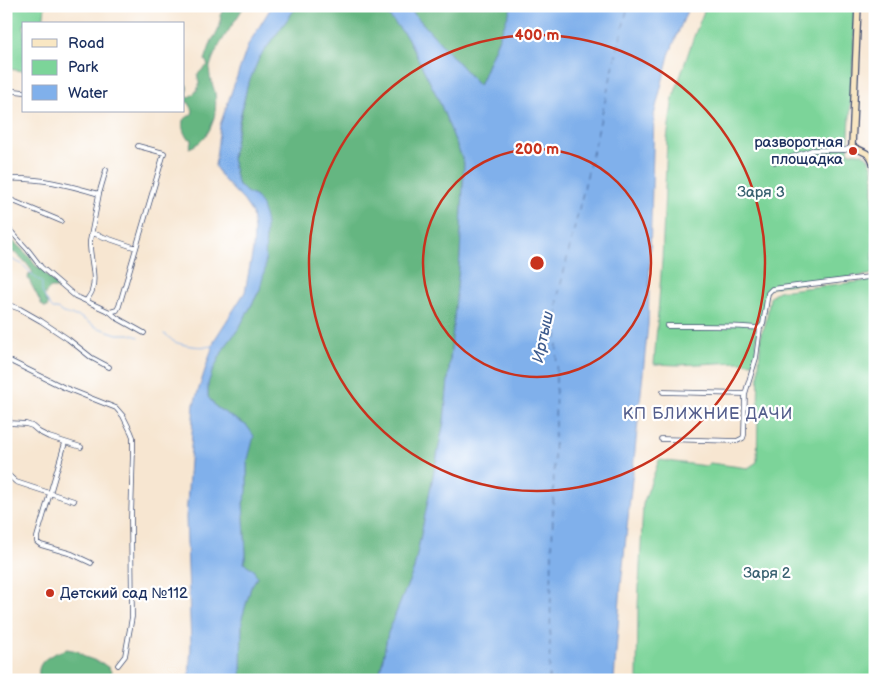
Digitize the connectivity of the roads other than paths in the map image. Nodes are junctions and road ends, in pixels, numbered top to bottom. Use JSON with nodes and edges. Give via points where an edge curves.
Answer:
{"nodes":[{"id":1,"x":858,"y":6,"type":"edge"},
{"id":2,"x":6,"y":90,"type":"edge"},
{"id":3,"x":22,"y":92,"type":"edge"},
{"id":4,"x":138,"y":146,"type":"dead end"},
{"id":5,"x":852,"y":146,"type":"junction"},
{"id":6,"x":775,"y":162,"type":"dead end"},
{"id":7,"x":106,"y":170,"type":"dead end"},
{"id":8,"x":6,"y":179,"type":"edge"},
{"id":9,"x":99,"y":194,"type":"junction"},
{"id":10,"x":6,"y":198,"type":"edge"},
{"id":11,"x":875,"y":201,"type":"edge"},
{"id":12,"x":61,"y":221,"type":"dead end"},
{"id":13,"x":6,"y":226,"type":"edge"},
{"id":14,"x":92,"y":233,"type":"junction"},
{"id":15,"x":136,"y":248,"type":"junction"},
{"id":16,"x":875,"y":274,"type":"edge"},
{"id":17,"x":86,"y":301,"type":"junction"},
{"id":18,"x":6,"y":304,"type":"edge"},
{"id":19,"x":110,"y":312,"type":"junction"},
{"id":20,"x":667,"y":326,"type":"dead end"},
{"id":21,"x":760,"y":328,"type":"junction"},
{"id":22,"x":144,"y":333,"type":"dead end"},
{"id":23,"x":6,"y":359,"type":"edge"},
{"id":24,"x":109,"y":367,"type":"dead end"},
{"id":25,"x":6,"y":389,"type":"edge"},
{"id":26,"x":663,"y":392,"type":"dead end"},
{"id":27,"x":745,"y":394,"type":"junction"},
{"id":28,"x":661,"y":439,"type":"dead end"},
{"id":29,"x":65,"y":443,"type":"junction"},
{"id":30,"x":81,"y":447,"type":"dead end"},
{"id":31,"x":6,"y":472,"type":"edge"},
{"id":32,"x":50,"y":494,"type":"junction"},
{"id":33,"x":74,"y":501,"type":"dead end"},
{"id":34,"x":91,"y":563,"type":"dead end"},
{"id":35,"x":118,"y":665,"type":"dead end"}],
"edges":[{"from":1,"to":5,"type":"street"},
{"from":2,"to":3,"type":"street"},
{"from":4,"to":15,"type":"street","via":[[164,153]]},
{"from":5,"to":6,"type":"street","via":[[845,150],[812,150]]},
{"from":5,"to":11,"type":"street","via":[[871,157]]},
{"from":7,"to":9,"type":"street"},
{"from":8,"to":9,"type":"street","via":[[28,178]]},
{"from":9,"to":14,"type":"street"},
{"from":10,"to":12,"type":"street"},
{"from":13,"to":17,"type":"street","via":[[46,272]]},
{"from":14,"to":15,"type":"street"},
{"from":14,"to":17,"type":"street","via":[[90,247],[94,281]]},
{"from":15,"to":19,"type":"street","via":[[119,306]]},
{"from":16,"to":21,"type":"street","via":[[772,289],[768,293]]},
{"from":17,"to":19,"type":"street"},
{"from":18,"to":24,"type":"street","via":[[41,321]]},
{"from":19,"to":22,"type":"street"},
{"from":20,"to":21,"type":"street"},
{"from":21,"to":27,"type":"street","via":[[756,358]]},
{"from":23,"to":35,"type":"street","via":[[116,408],[131,432],[132,617],[125,656]]},
{"from":25,"to":29,"type":"street","via":[[9,423],[32,426]]},
{"from":26,"to":27,"type":"street"},
{"from":27,"to":28,"type":"street","via":[[744,435],[737,441]]},
{"from":29,"to":30,"type":"street"},
{"from":29,"to":32,"type":"street"},
{"from":31,"to":32,"type":"street","via":[[16,482]]},
{"from":32,"to":33,"type":"street"},
{"from":32,"to":34,"type":"street","via":[[37,542]]}]}
